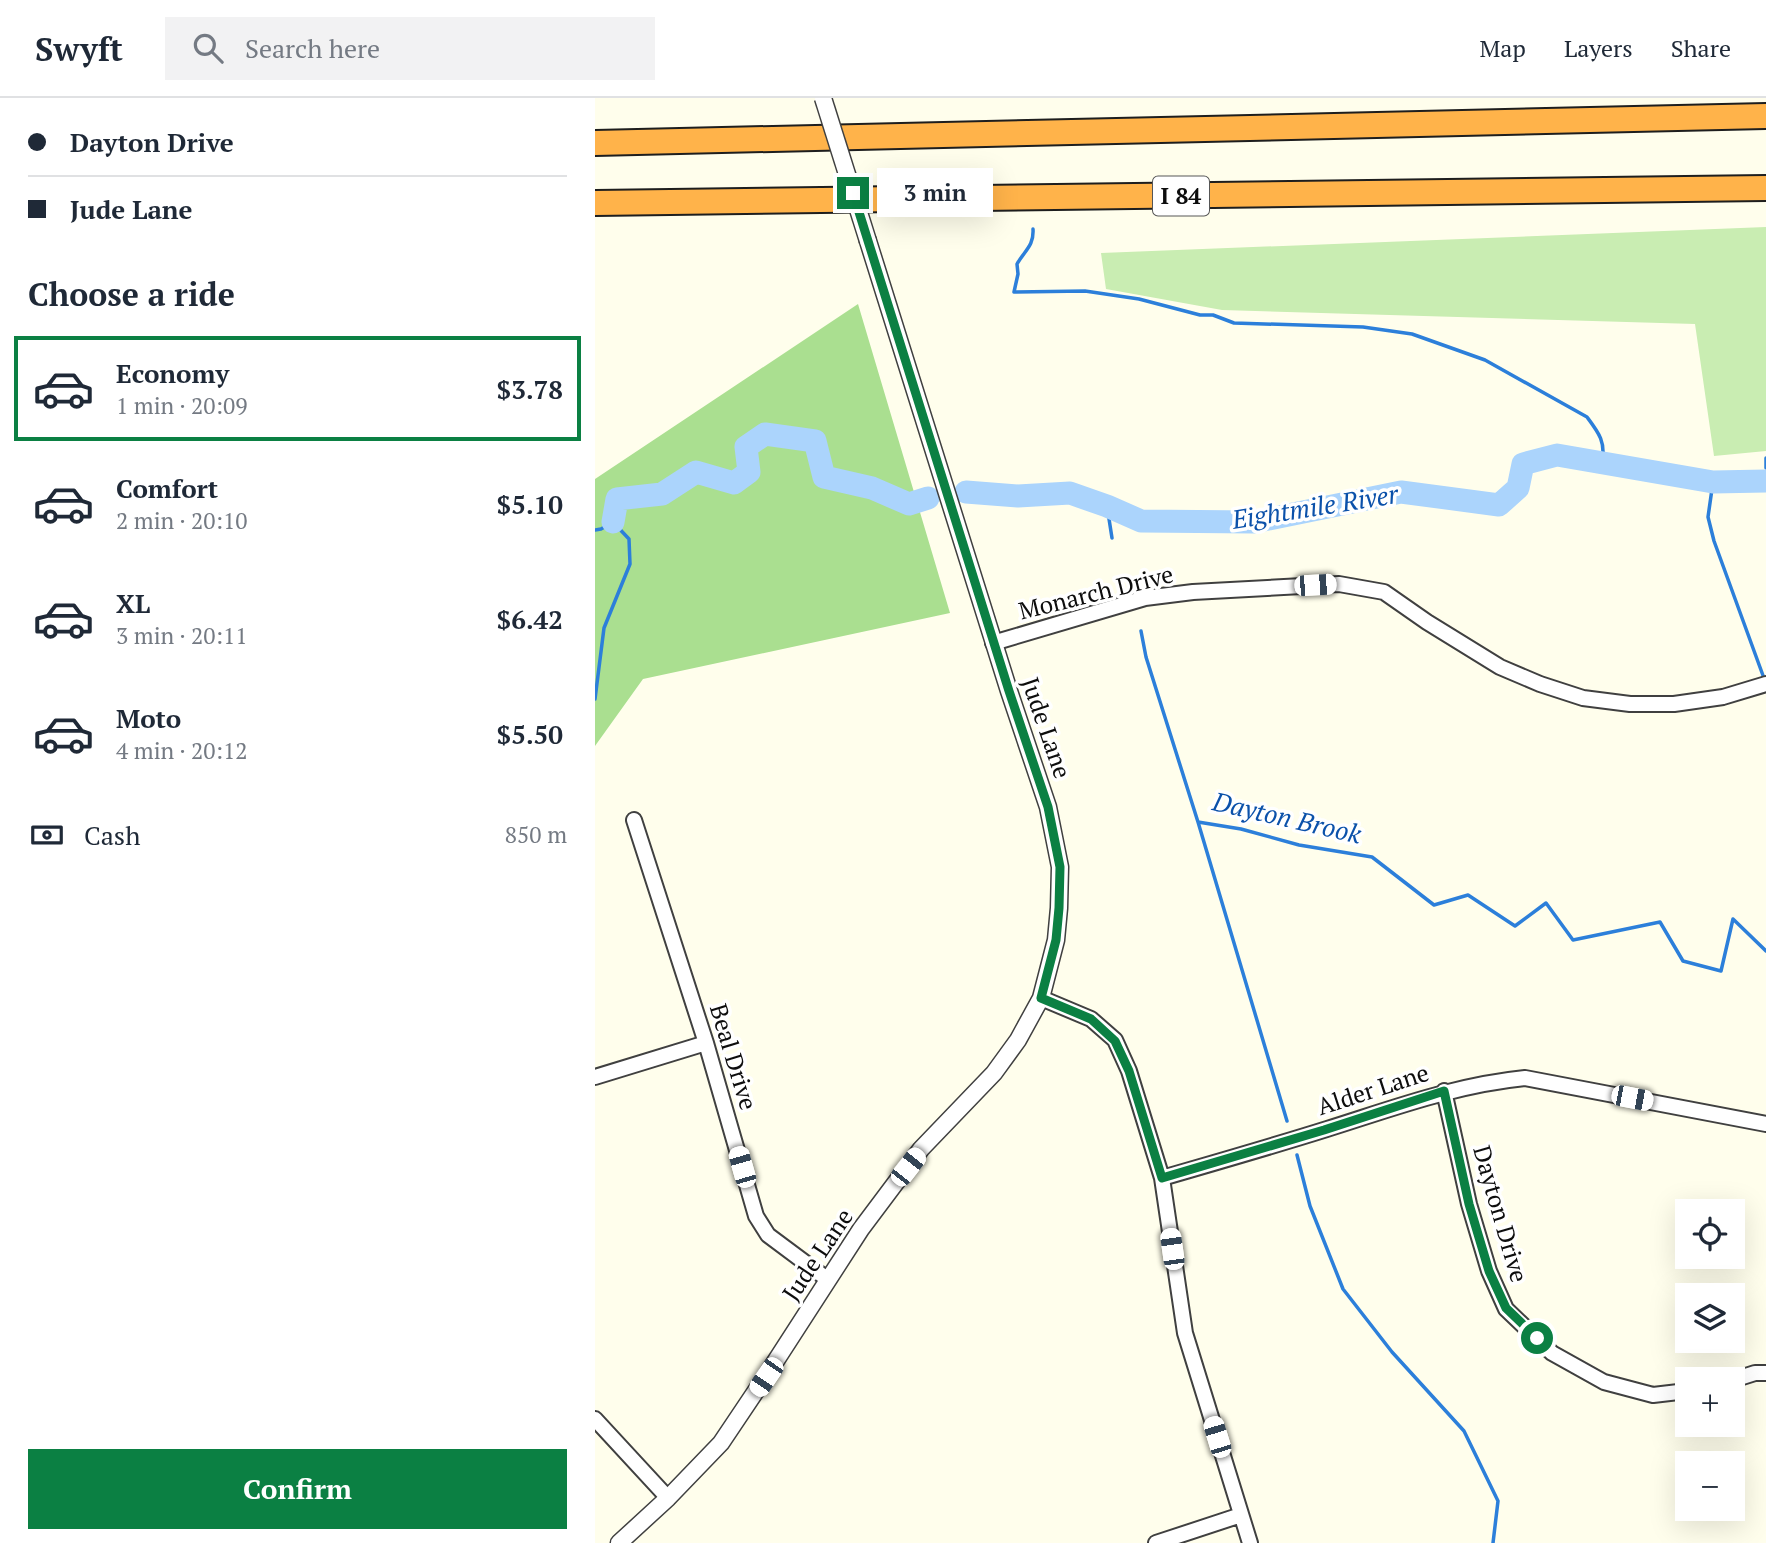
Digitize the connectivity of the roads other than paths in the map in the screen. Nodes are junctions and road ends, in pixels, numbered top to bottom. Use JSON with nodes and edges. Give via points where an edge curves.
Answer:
{"nodes":[{"id":1,"x":823,"y":98,"type":"edge"},
{"id":2,"x":1766,"y":116,"type":"edge"},
{"id":3,"x":595,"y":141,"type":"edge"},
{"id":4,"x":1766,"y":188,"type":"edge"},
{"id":5,"x":595,"y":203,"type":"edge"},
{"id":6,"x":993,"y":643,"type":"junction"},
{"id":7,"x":1762,"y":685,"type":"edge"},
{"id":8,"x":634,"y":820,"type":"dead end"},
{"id":9,"x":1041,"y":998,"type":"junction"},
{"id":10,"x":706,"y":1043,"type":"junction"},
{"id":11,"x":595,"y":1077,"type":"edge"},
{"id":12,"x":1444,"y":1091,"type":"junction"},
{"id":13,"x":1766,"y":1124,"type":"edge"},
{"id":14,"x":1162,"y":1178,"type":"junction"},
{"id":15,"x":827,"y":1279,"type":"junction"},
{"id":16,"x":1766,"y":1373,"type":"edge"},
{"id":17,"x":1745,"y":1376,"type":"edge"},
{"id":18,"x":1675,"y":1392,"type":"edge"},
{"id":19,"x":595,"y":1419,"type":"edge"},
{"id":20,"x":668,"y":1499,"type":"junction"},
{"id":21,"x":1241,"y":1515,"type":"junction"},
{"id":22,"x":619,"y":1543,"type":"edge"},
{"id":23,"x":1156,"y":1543,"type":"edge"},
{"id":24,"x":1250,"y":1543,"type":"edge"}],
"edges":[{"from":1,"to":6,"type":"street","name":"Jude Lane","bridge":true},
{"from":2,"to":3,"type":"highway"},
{"from":4,"to":5,"type":"highway","number":"I 84"},
{"from":6,"to":7,"type":"street","name":"Monarch Drive","via":[[1145,598],[1339,584],[1384,592],[1500,667],[1583,698],[1674,704]]},
{"from":6,"to":9,"type":"street","name":"Jude Lane","via":[[1048,807],[1060,867],[1056,940]]},
{"from":8,"to":10,"type":"street","name":"Beal Drive"},
{"from":9,"to":14,"type":"street","via":[[1091,1019],[1115,1041],[1129,1071]]},
{"from":9,"to":15,"type":"street","name":"Jude Lane","via":[[994,1073],[921,1150]]},
{"from":10,"to":11,"type":"street"},
{"from":10,"to":15,"type":"street","name":"Beal Drive","via":[[756,1216],[768,1235]]},
{"from":12,"to":13,"type":"street","name":"Alder Lane","via":[[1525,1078]]},
{"from":12,"to":14,"type":"street","name":"Alder Lane"},
{"from":12,"to":18,"type":"street","name":"Dayton Drive","via":[[1469,1204],[1489,1271],[1506,1308],[1552,1353],[1604,1382],[1653,1395]]},
{"from":14,"to":21,"type":"street","via":[[1185,1333]]},
{"from":15,"to":20,"type":"street","name":"Jude Lane","via":[[721,1443]]},
{"from":16,"to":17,"type":"street"},
{"from":19,"to":20,"type":"street"},
{"from":20,"to":22,"type":"street","name":"Jude Lane"},
{"from":21,"to":23,"type":"street"},
{"from":21,"to":24,"type":"street"}]}
